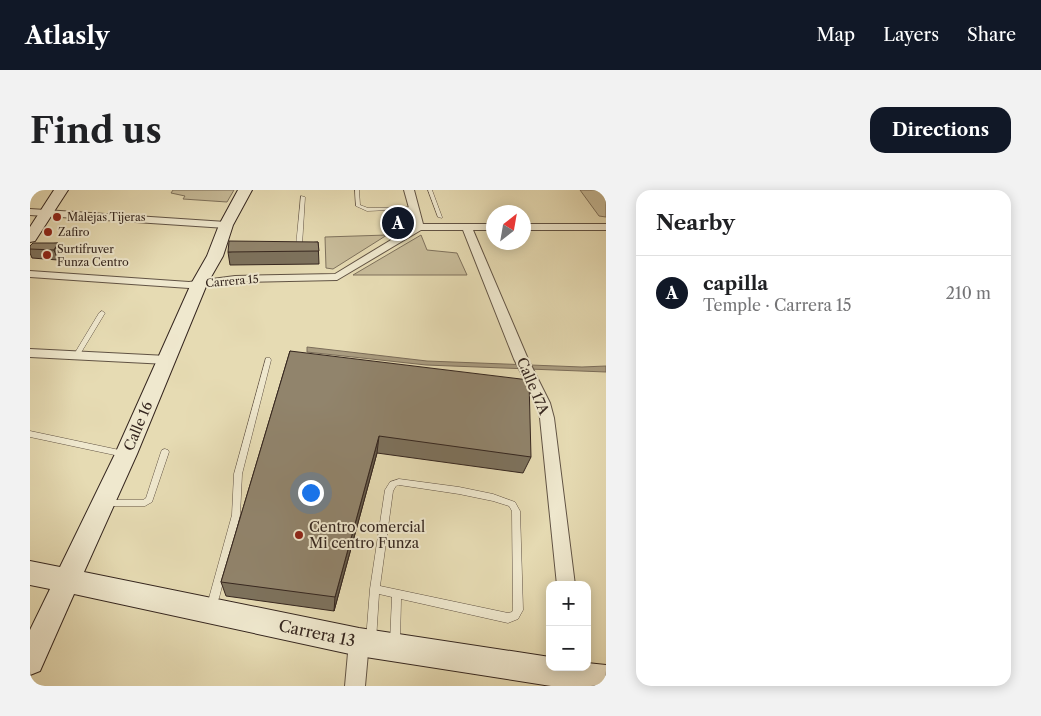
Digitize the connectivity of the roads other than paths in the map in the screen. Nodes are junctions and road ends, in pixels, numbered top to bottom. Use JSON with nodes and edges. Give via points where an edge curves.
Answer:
{"nodes":[{"id":1,"x":61,"y":190,"type":"edge"},
{"id":2,"x":245,"y":190,"type":"edge"},
{"id":3,"x":357,"y":190,"type":"edge"},
{"id":4,"x":430,"y":190,"type":"edge"},
{"id":5,"x":413,"y":193,"type":"edge"},
{"id":6,"x":303,"y":197,"type":"dead end"},
{"id":7,"x":414,"y":208,"type":"junction"},
{"id":8,"x":30,"y":212,"type":"edge"},
{"id":9,"x":45,"y":214,"type":"junction"},
{"id":10,"x":440,"y":217,"type":"dead end"},
{"id":11,"x":226,"y":225,"type":"junction"},
{"id":12,"x":606,"y":226,"type":"edge"},
{"id":13,"x":419,"y":227,"type":"junction"},
{"id":14,"x":467,"y":227,"type":"junction"},
{"id":15,"x":486,"y":227,"type":"edge"},
{"id":16,"x":531,"y":227,"type":"edge"},
{"id":17,"x":30,"y":238,"type":"edge"},
{"id":18,"x":290,"y":252,"type":"edge"},
{"id":19,"x":30,"y":274,"type":"edge"},
{"id":20,"x":200,"y":284,"type":"junction"},
{"id":21,"x":102,"y":313,"type":"dead end"},
{"id":22,"x":30,"y":353,"type":"edge"},
{"id":23,"x":76,"y":356,"type":"junction"},
{"id":24,"x":167,"y":360,"type":"junction"},
{"id":25,"x":268,"y":360,"type":"dead end"},
{"id":26,"x":30,"y":434,"type":"edge"},
{"id":27,"x":165,"y":452,"type":"dead end"},
{"id":28,"x":126,"y":454,"type":"junction"},
{"id":29,"x":104,"y":503,"type":"junction"},
{"id":30,"x":30,"y":573,"type":"edge"},
{"id":31,"x":67,"y":581,"type":"junction"},
{"id":32,"x":566,"y":581,"type":"edge"},
{"id":33,"x":375,"y":589,"type":"junction"},
{"id":34,"x":398,"y":595,"type":"junction"},
{"id":35,"x":209,"y":610,"type":"junction"},
{"id":36,"x":375,"y":644,"type":"junction"},
{"id":37,"x":30,"y":661,"type":"edge"},
{"id":38,"x":576,"y":672,"type":"edge"},
{"id":39,"x":606,"y":680,"type":"edge"},
{"id":40,"x":355,"y":686,"type":"edge"}],
"edges":[{"from":1,"to":9,"type":"street"},
{"from":2,"to":11,"type":"street","name":"Calle 16"},
{"from":3,"to":7,"type":"lane","via":[[358,206],[366,210]]},
{"from":4,"to":10,"type":"lane"},
{"from":5,"to":7,"type":"street"},
{"from":6,"to":18,"type":"lane","via":[[299,245]]},
{"from":7,"to":13,"type":"street"},
{"from":8,"to":9,"type":"street"},
{"from":9,"to":11,"type":"street"},
{"from":9,"to":17,"type":"street"},
{"from":11,"to":20,"type":"street","name":"Calle 16","via":[[219,255]]},
{"from":12,"to":16,"type":"street"},
{"from":13,"to":14,"type":"street"},
{"from":13,"to":20,"type":"street","name":"Carrera 15","via":[[338,280],[235,279]]},
{"from":14,"to":15,"type":"street"},
{"from":14,"to":32,"type":"street","name":"Calle 17A","via":[[519,344],[521,359],[543,402]]},
{"from":19,"to":20,"type":"street","name":"Carrera 15"},
{"from":20,"to":24,"type":"street","name":"Calle 16"},
{"from":21,"to":23,"type":"lane"},
{"from":22,"to":23,"type":"street"},
{"from":23,"to":24,"type":"street"},
{"from":24,"to":28,"type":"street","name":"Calle 16"},
{"from":25,"to":35,"type":"lane","via":[[238,474],[236,515]]},
{"from":26,"to":28,"type":"lane"},
{"from":27,"to":29,"type":"lane","via":[[149,500],[145,503]]},
{"from":28,"to":29,"type":"street","name":"Calle 16"},
{"from":29,"to":31,"type":"street","name":"Calle 16"},
{"from":30,"to":31,"type":"street","name":"Carrera 13"},
{"from":31,"to":35,"type":"street","name":"Carrera 13"},
{"from":31,"to":37,"type":"street","name":"Calle 16"},
{"from":33,"to":34,"type":"lane"},
{"from":33,"to":34,"type":"lane","via":[[389,490],[393,484],[399,482],[476,494],[513,504],[516,511],[518,610],[515,616],[508,618]]},
{"from":33,"to":36,"type":"lane"},
{"from":34,"to":36,"type":"lane"},
{"from":35,"to":36,"type":"street","name":"Carrera 13"},
{"from":36,"to":38,"type":"street","name":"Carrera 13"},
{"from":36,"to":40,"type":"street"},
{"from":38,"to":39,"type":"street","name":"Carrera 13"}]}
